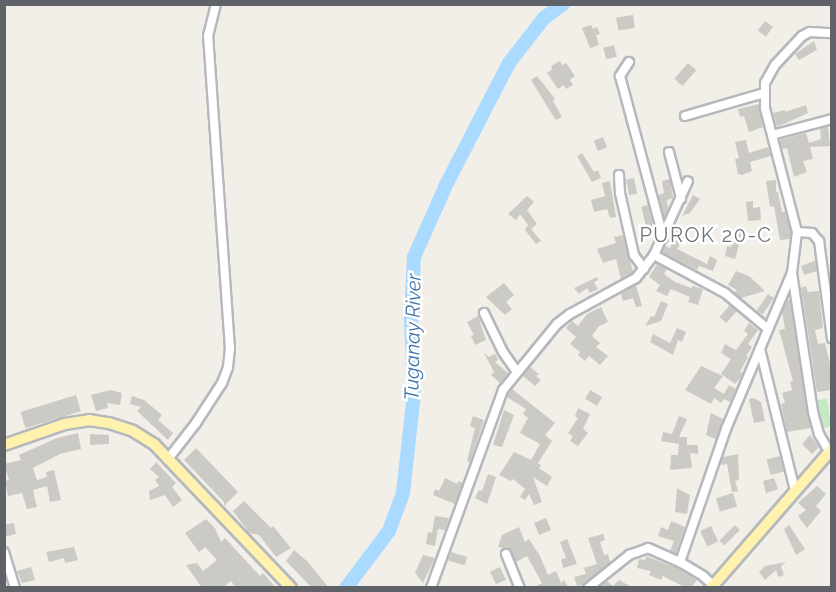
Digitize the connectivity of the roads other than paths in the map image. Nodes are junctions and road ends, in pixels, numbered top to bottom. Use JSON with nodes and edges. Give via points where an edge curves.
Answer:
{"nodes":[{"id":1,"x":216,"y":4,"type":"edge"},
{"id":2,"x":831,"y":33,"type":"edge"},
{"id":3,"x":629,"y":62,"type":"dead end"},
{"id":4,"x":764,"y":93,"type":"junction"},
{"id":5,"x":685,"y":116,"type":"dead end"},
{"id":6,"x":831,"y":119,"type":"edge"},
{"id":7,"x":772,"y":135,"type":"junction"},
{"id":8,"x":669,"y":152,"type":"dead end"},
{"id":9,"x":619,"y":175,"type":"dead end"},
{"id":10,"x":688,"y":181,"type":"dead end"},
{"id":11,"x":681,"y":199,"type":"junction"},
{"id":12,"x":797,"y":232,"type":"junction"},
{"id":13,"x":663,"y":237,"type":"junction"},
{"id":14,"x":654,"y":255,"type":"junction"},
{"id":15,"x":644,"y":269,"type":"junction"},
{"id":16,"x":792,"y":273,"type":"junction"},
{"id":17,"x":484,"y":313,"type":"dead end"},
{"id":18,"x":767,"y":328,"type":"junction"},
{"id":19,"x":831,"y":338,"type":"edge"},
{"id":20,"x":760,"y":348,"type":"junction"},
{"id":21,"x":517,"y":372,"type":"junction"},
{"id":22,"x":4,"y":445,"type":"edge"},
{"id":23,"x":830,"y":450,"type":"edge"},
{"id":24,"x":168,"y":459,"type":"junction"},
{"id":25,"x":795,"y":490,"type":"junction"},
{"id":26,"x":506,"y":554,"type":"dead end"},
{"id":27,"x":5,"y":555,"type":"edge"},
{"id":28,"x":680,"y":562,"type":"junction"},
{"id":29,"x":712,"y":586,"type":"edge"},
{"id":30,"x":15,"y":588,"type":"edge"},
{"id":31,"x":291,"y":588,"type":"edge"},
{"id":32,"x":431,"y":588,"type":"edge"},
{"id":33,"x":520,"y":588,"type":"edge"},
{"id":34,"x":588,"y":588,"type":"edge"}],
"edges":[{"from":1,"to":24,"type":"street","via":[[208,36],[230,349],[222,383]]},
{"from":2,"to":4,"type":"street","via":[[810,32],[791,45],[772,70]]},
{"from":3,"to":13,"type":"street","via":[[620,76]]},
{"from":4,"to":5,"type":"street"},
{"from":4,"to":7,"type":"street"},
{"from":6,"to":7,"type":"street"},
{"from":7,"to":12,"type":"street"},
{"from":8,"to":11,"type":"street"},
{"from":9,"to":15,"type":"street","via":[[628,235],[634,255]]},
{"from":10,"to":11,"type":"street"},
{"from":11,"to":13,"type":"street"},
{"from":12,"to":16,"type":"street"},
{"from":12,"to":19,"type":"street","via":[[812,233],[819,241]]},
{"from":13,"to":14,"type":"street"},
{"from":14,"to":15,"type":"street"},
{"from":14,"to":18,"type":"street","via":[[725,293]]},
{"from":15,"to":21,"type":"street","via":[[636,278],[557,324]]},
{"from":16,"to":18,"type":"street"},
{"from":16,"to":23,"type":"street","via":[[810,395],[819,434]]},
{"from":17,"to":21,"type":"street"},
{"from":18,"to":20,"type":"street"},
{"from":20,"to":25,"type":"street"},
{"from":20,"to":28,"type":"street","via":[[726,429]]},
{"from":21,"to":32,"type":"street","via":[[499,401]]},
{"from":22,"to":24,"type":"main road","via":[[65,424],[90,420],[133,431]]},
{"from":23,"to":25,"type":"main road"},
{"from":24,"to":31,"type":"main road"},
{"from":25,"to":29,"type":"main road"},
{"from":26,"to":33,"type":"street"},
{"from":27,"to":30,"type":"street"},
{"from":28,"to":29,"type":"street"},
{"from":28,"to":34,"type":"street","via":[[648,548],[639,549]]}]}
